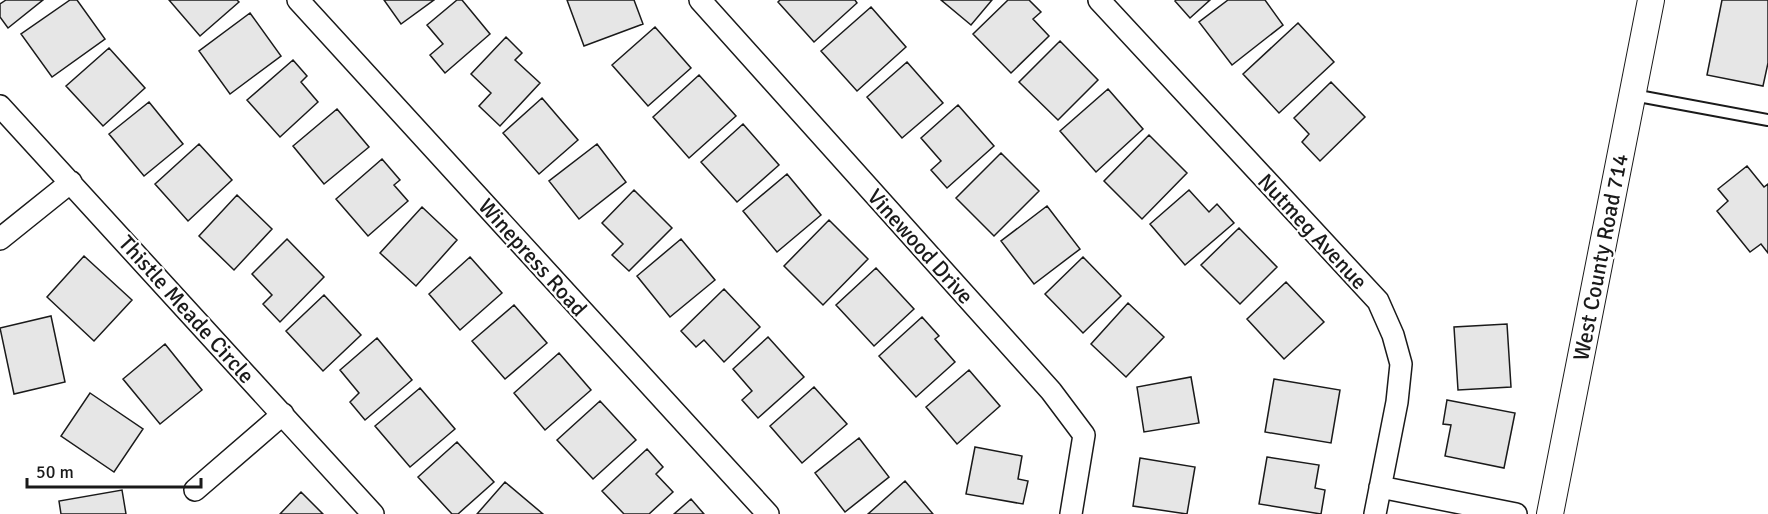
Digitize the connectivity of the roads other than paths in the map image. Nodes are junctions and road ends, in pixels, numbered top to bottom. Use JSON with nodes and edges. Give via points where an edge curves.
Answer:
{"nodes":[{"id":1,"x":298,"y":0,"type":"edge"},
{"id":2,"x":700,"y":0,"type":"edge"},
{"id":3,"x":1099,"y":0,"type":"edge"},
{"id":4,"x":1651,"y":0,"type":"edge"},
{"id":5,"x":1633,"y":95,"type":"junction"},
{"id":6,"x":0,"y":106,"type":"edge"},
{"id":7,"x":1768,"y":120,"type":"edge"},
{"id":8,"x":71,"y":182,"type":"junction"},
{"id":9,"x":0,"y":239,"type":"edge"},
{"id":10,"x":283,"y":414,"type":"junction"},
{"id":11,"x":1380,"y":487,"type":"junction"},
{"id":12,"x":195,"y":490,"type":"dead end"},
{"id":13,"x":373,"y":514,"type":"edge"},
{"id":14,"x":768,"y":514,"type":"edge"},
{"id":15,"x":1071,"y":514,"type":"edge"},
{"id":16,"x":1375,"y":514,"type":"edge"},
{"id":17,"x":1516,"y":514,"type":"edge"},
{"id":18,"x":1550,"y":514,"type":"edge"}],
"edges":[{"from":1,"to":14,"type":"street","name":"Winepress Road"},
{"from":2,"to":15,"type":"street","name":"Vinewood Drive","via":[[1051,391],[1084,435]]},
{"from":3,"to":11,"type":"street","name":"Nutmeg Avenue","via":[[1378,301],[1401,364]]},
{"from":4,"to":5,"type":"street","name":"West County Road 714"},
{"from":5,"to":7,"type":"lane"},
{"from":5,"to":18,"type":"street","name":"West County Road 714"},
{"from":6,"to":8,"type":"street","name":"Thistle Meade Circle"},
{"from":8,"to":9,"type":"street"},
{"from":8,"to":10,"type":"street","name":"Thistle Meade Circle"},
{"from":10,"to":12,"type":"street"},
{"from":10,"to":13,"type":"street","name":"Thistle Meade Circle"},
{"from":11,"to":16,"type":"street","name":"Nutmeg Avenue"},
{"from":11,"to":17,"type":"street"}]}
